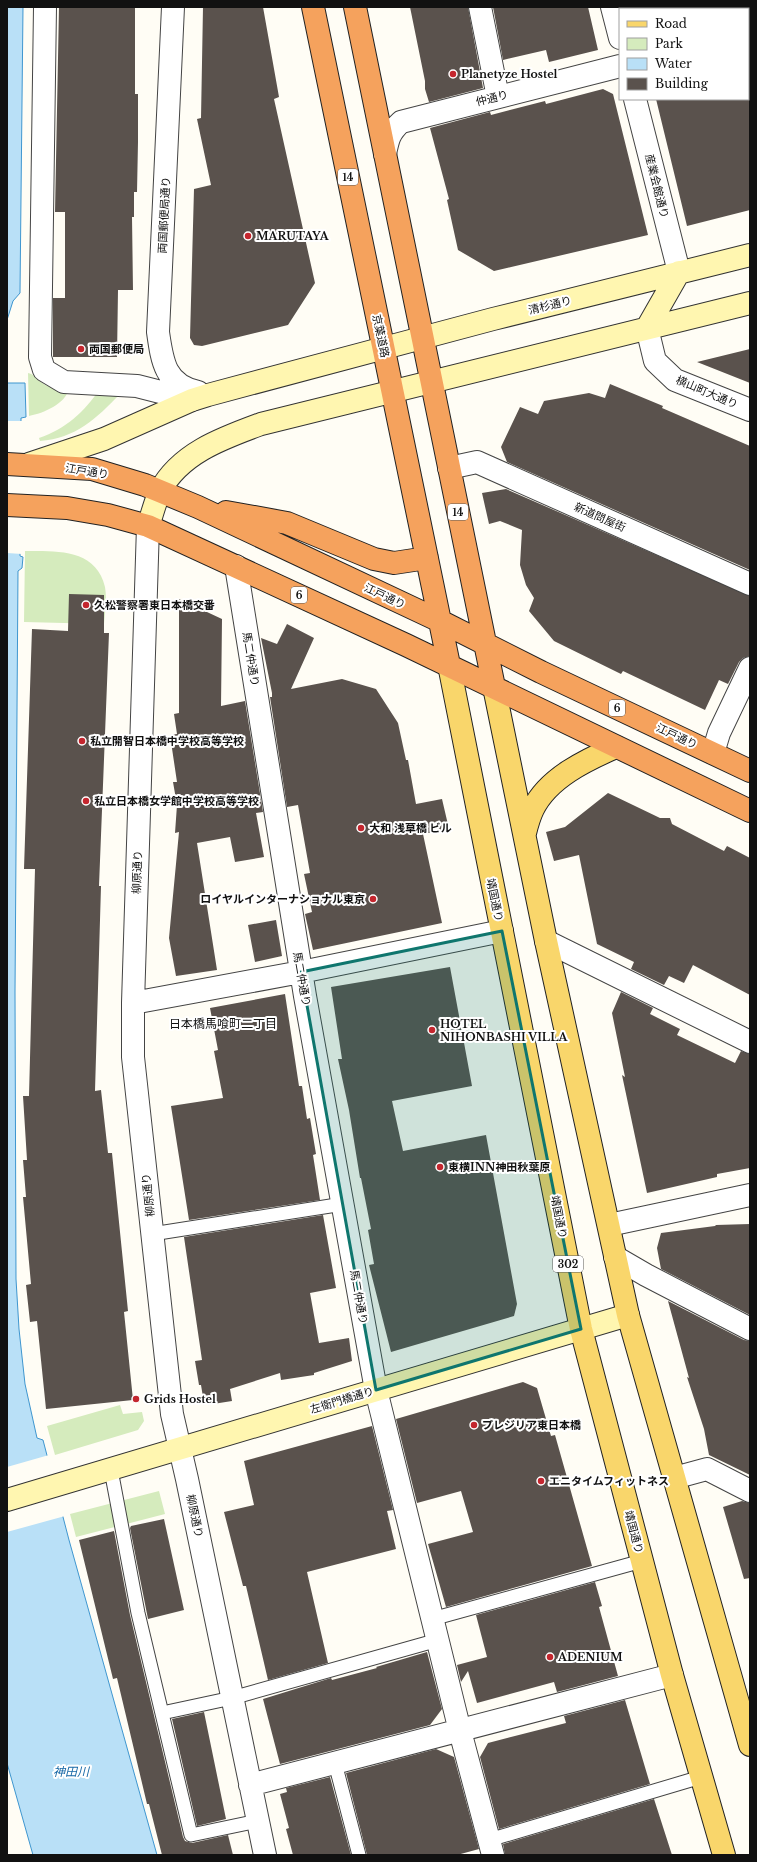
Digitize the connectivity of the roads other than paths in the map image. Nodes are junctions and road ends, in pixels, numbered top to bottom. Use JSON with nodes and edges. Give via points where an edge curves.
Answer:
{"nodes":[{"id":1,"x":45,"y":7,"type":"edge"},
{"id":2,"x":173,"y":7,"type":"edge"},
{"id":3,"x":313,"y":7,"type":"edge"},
{"id":4,"x":355,"y":7,"type":"edge"},
{"id":5,"x":480,"y":7,"type":"edge"},
{"id":6,"x":612,"y":7,"type":"edge"},
{"id":7,"x":619,"y":34,"type":"edge"},
{"id":8,"x":619,"y":66,"type":"edge"},
{"id":9,"x":498,"y":97,"type":"junction"},
{"id":10,"x":635,"y":100,"type":"edge"},
{"id":11,"x":385,"y":154,"type":"junction"},
{"id":12,"x":750,"y":255,"type":"edge"},
{"id":13,"x":679,"y":272,"type":"junction"},
{"id":14,"x":750,"y":303,"type":"edge"},
{"id":15,"x":649,"y":328,"type":"junction"},
{"id":16,"x":422,"y":337,"type":"junction"},
{"id":17,"x":383,"y":347,"type":"junction"},
{"id":18,"x":431,"y":382,"type":"junction"},
{"id":19,"x":392,"y":392,"type":"junction"},
{"id":20,"x":200,"y":397,"type":"junction"},
{"id":21,"x":750,"y":410,"type":"edge"},
{"id":22,"x":7,"y":464,"type":"edge"},
{"id":23,"x":30,"y":464,"type":"junction"},
{"id":24,"x":449,"y":468,"type":"junction"},
{"id":25,"x":160,"y":491,"type":"junction"},
{"id":26,"x":16,"y":505,"type":"edge"},
{"id":27,"x":198,"y":507,"type":"junction"},
{"id":28,"x":148,"y":526,"type":"junction"},
{"id":29,"x":427,"y":558,"type":"junction"},
{"id":30,"x":236,"y":566,"type":"junction"},
{"id":31,"x":750,"y":584,"type":"edge"},
{"id":32,"x":440,"y":621,"type":"junction"},
{"id":33,"x":485,"y":643,"type":"junction"},
{"id":34,"x":449,"y":665,"type":"junction"},
{"id":35,"x":750,"y":668,"type":"edge"},
{"id":36,"x":494,"y":687,"type":"junction"},
{"id":37,"x":616,"y":747,"type":"junction"},
{"id":38,"x":713,"y":753,"type":"junction"},
{"id":39,"x":750,"y":771,"type":"edge"},
{"id":40,"x":750,"y":811,"type":"edge"},
{"id":41,"x":524,"y":833,"type":"junction"},
{"id":42,"x":502,"y":931,"type":"junction"},
{"id":43,"x":546,"y":941,"type":"junction"},
{"id":44,"x":301,"y":972,"type":"junction"},
{"id":45,"x":133,"y":1003,"type":"junction"},
{"id":46,"x":750,"y":1042,"type":"edge"},
{"id":47,"x":750,"y":1195,"type":"edge"},
{"id":48,"x":343,"y":1204,"type":"junction"},
{"id":49,"x":609,"y":1225,"type":"junction"},
{"id":50,"x":152,"y":1234,"type":"junction"},
{"id":51,"x":615,"y":1257,"type":"junction"},
{"id":52,"x":628,"y":1315,"type":"junction"},
{"id":53,"x":581,"y":1329,"type":"junction"},
{"id":54,"x":750,"y":1329,"type":"edge"},
{"id":55,"x":376,"y":1390,"type":"junction"},
{"id":56,"x":180,"y":1448,"type":"junction"},
{"id":57,"x":111,"y":1470,"type":"junction"},
{"id":58,"x":674,"y":1478,"type":"junction"},
{"id":59,"x":750,"y":1491,"type":"edge"},
{"id":60,"x":7,"y":1500,"type":"edge"},
{"id":61,"x":642,"y":1561,"type":"junction"},
{"id":62,"x":432,"y":1619,"type":"junction"},
{"id":63,"x":438,"y":1640,"type":"junction"},
{"id":64,"x":672,"y":1675,"type":"junction"},
{"id":65,"x":232,"y":1698,"type":"junction"},
{"id":66,"x":162,"y":1713,"type":"junction"},
{"id":67,"x":460,"y":1730,"type":"junction"},
{"id":68,"x":750,"y":1746,"type":"edge"},
{"id":69,"x":335,"y":1763,"type":"junction"},
{"id":70,"x":701,"y":1777,"type":"junction"},
{"id":71,"x":250,"y":1785,"type":"junction"},
{"id":72,"x":258,"y":1821,"type":"junction"},
{"id":73,"x":489,"y":1850,"type":"edge"},
{"id":74,"x":264,"y":1855,"type":"edge"},
{"id":75,"x":359,"y":1855,"type":"edge"},
{"id":76,"x":724,"y":1855,"type":"edge"}],
"edges":[{"from":1,"to":20,"type":"street","via":[[40,357],[44,370],[64,382],[137,386]]},
{"from":2,"to":20,"type":"street","name":"両国郵便局通り","via":[[158,332],[164,365],[175,383]]},
{"from":3,"to":17,"type":"highway","name":"京葉道路","number":"14"},
{"from":4,"to":11,"type":"highway","number":"14"},
{"from":5,"to":9,"type":"street"},
{"from":6,"to":7,"type":"street"},
{"from":8,"to":9,"type":"street","name":"仲通り"},
{"from":9,"to":11,"type":"street","name":"仲通り","via":[[401,122],[391,131]]},
{"from":10,"to":13,"type":"street","name":"産業会館通り"},
{"from":11,"to":16,"type":"highway","number":"14"},
{"from":12,"to":13,"type":"street","name":"清杉通り"},
{"from":13,"to":15,"type":"street"},
{"from":13,"to":16,"type":"street","name":"清杉通り"},
{"from":14,"to":15,"type":"street"},
{"from":15,"to":18,"type":"street"},
{"from":15,"to":21,"type":"street","name":"横山町大通り","via":[[655,361],[675,380]]},
{"from":16,"to":17,"type":"street","name":"清杉通り"},
{"from":16,"to":18,"type":"highway","number":"14"},
{"from":17,"to":19,"type":"highway","name":"京葉道路","number":"14"},
{"from":17,"to":20,"type":"street","name":"清杉通り"},
{"from":18,"to":19,"type":"street"},
{"from":18,"to":24,"type":"highway","number":"14"},
{"from":19,"to":25,"type":"street","via":[[261,424],[232,435],[210,445],[180,465]]},
{"from":19,"to":29,"type":"highway","name":"京葉道路","number":"14"},
{"from":20,"to":23,"type":"street","name":"清杉通り","via":[[104,439]]},
{"from":22,"to":23,"type":"highway","name":"江戸通り","number":"6"},
{"from":23,"to":25,"type":"highway","name":"江戸通り","number":"6","via":[[92,469],[145,484]]},
{"from":24,"to":31,"type":"street","name":"新道問屋街","via":[[477,462]]},
{"from":24,"to":33,"type":"highway","number":"14"},
{"from":25,"to":27,"type":"highway","name":"江戸通り","number":"6"},
{"from":25,"to":28,"type":"street"},
{"from":26,"to":28,"type":"highway","number":"6","via":[[67,508],[108,515]]},
{"from":27,"to":29,"type":"highway","via":[[288,523],[374,560],[394,563]]},
{"from":27,"to":32,"type":"highway","name":"江戸通り","number":"6"},
{"from":28,"to":30,"type":"highway","number":"6"},
{"from":28,"to":45,"type":"street","name":"柳原通り"},
{"from":29,"to":32,"type":"highway","name":"京葉道路","number":"14"},
{"from":30,"to":34,"type":"highway","number":"6"},
{"from":30,"to":44,"type":"street","name":"馬二仲通り"},
{"from":32,"to":33,"type":"highway","name":"江戸通り","number":"6"},
{"from":32,"to":34,"type":"highway","name":"京葉道路","number":"14"},
{"from":33,"to":36,"type":"highway","number":"14"},
{"from":33,"to":38,"type":"highway","name":"江戸通り","number":"6"},
{"from":34,"to":36,"type":"highway","number":"6"},
{"from":34,"to":42,"type":"main road","name":"靖国通り","number":"302"},
{"from":35,"to":38,"type":"street","via":[[719,733]]},
{"from":36,"to":37,"type":"highway","number":"6"},
{"from":36,"to":41,"type":"main road"},
{"from":37,"to":40,"type":"highway","number":"6"},
{"from":37,"to":41,"type":"main road","via":[[588,759],[543,793],[533,809]]},
{"from":38,"to":39,"type":"highway","name":"江戸通り","number":"6"},
{"from":41,"to":43,"type":"main road"},
{"from":42,"to":44,"type":"street"},
{"from":42,"to":53,"type":"main road","name":"靖国通り","number":"302"},
{"from":43,"to":46,"type":"street"},
{"from":43,"to":49,"type":"main road"},
{"from":44,"to":45,"type":"street"},
{"from":44,"to":48,"type":"street","name":"馬二仲通り"},
{"from":45,"to":50,"type":"street","name":"柳原通り","via":[[133,1056]]},
{"from":47,"to":49,"type":"street"},
{"from":48,"to":50,"type":"lane"},
{"from":48,"to":55,"type":"street","name":"馬二仲通り"},
{"from":49,"to":51,"type":"main road"},
{"from":50,"to":56,"type":"street","name":"柳原通り","via":[[172,1414]]},
{"from":51,"to":52,"type":"main road"},
{"from":51,"to":54,"type":"street"},
{"from":52,"to":53,"type":"street","name":"左衛門橋通り"},
{"from":52,"to":58,"type":"main road"},
{"from":53,"to":55,"type":"street","name":"左衛門橋通り"},
{"from":53,"to":61,"type":"main road","name":"靖国通り","number":"302"},
{"from":55,"to":56,"type":"street","name":"左衛門橋通り"},
{"from":55,"to":62,"type":"street","name":"馬二仲通り"},
{"from":56,"to":57,"type":"street","name":"左衛門橋通り"},
{"from":56,"to":65,"type":"street","name":"柳原通り"},
{"from":57,"to":60,"type":"street","name":"左衛門橋通り"},
{"from":57,"to":66,"type":"lane","via":[[138,1614]]},
{"from":58,"to":59,"type":"street","via":[[707,1469]]},
{"from":58,"to":68,"type":"main road"},
{"from":61,"to":62,"type":"lane"},
{"from":61,"to":64,"type":"main road","name":"靖国通り","number":"302"},
{"from":62,"to":63,"type":"street","name":"馬二仲通り"},
{"from":63,"to":65,"type":"lane"},
{"from":63,"to":67,"type":"street","name":"馬二仲通り"},
{"from":64,"to":67,"type":"street"},
{"from":64,"to":70,"type":"main road","name":"靖国通り","number":"302"},
{"from":65,"to":66,"type":"lane"},
{"from":65,"to":71,"type":"street","name":"柳原通り"},
{"from":66,"to":72,"type":"lane","via":[[190,1835]]},
{"from":67,"to":69,"type":"street"},
{"from":67,"to":73,"type":"street","name":"馬二仲通り"},
{"from":69,"to":71,"type":"street"},
{"from":69,"to":75,"type":"lane"},
{"from":70,"to":73,"type":"lane"},
{"from":70,"to":76,"type":"main road","name":"靖国通り","number":"302"},
{"from":71,"to":72,"type":"street","name":"柳原通り"},
{"from":72,"to":74,"type":"street","name":"柳原通り"}]}
